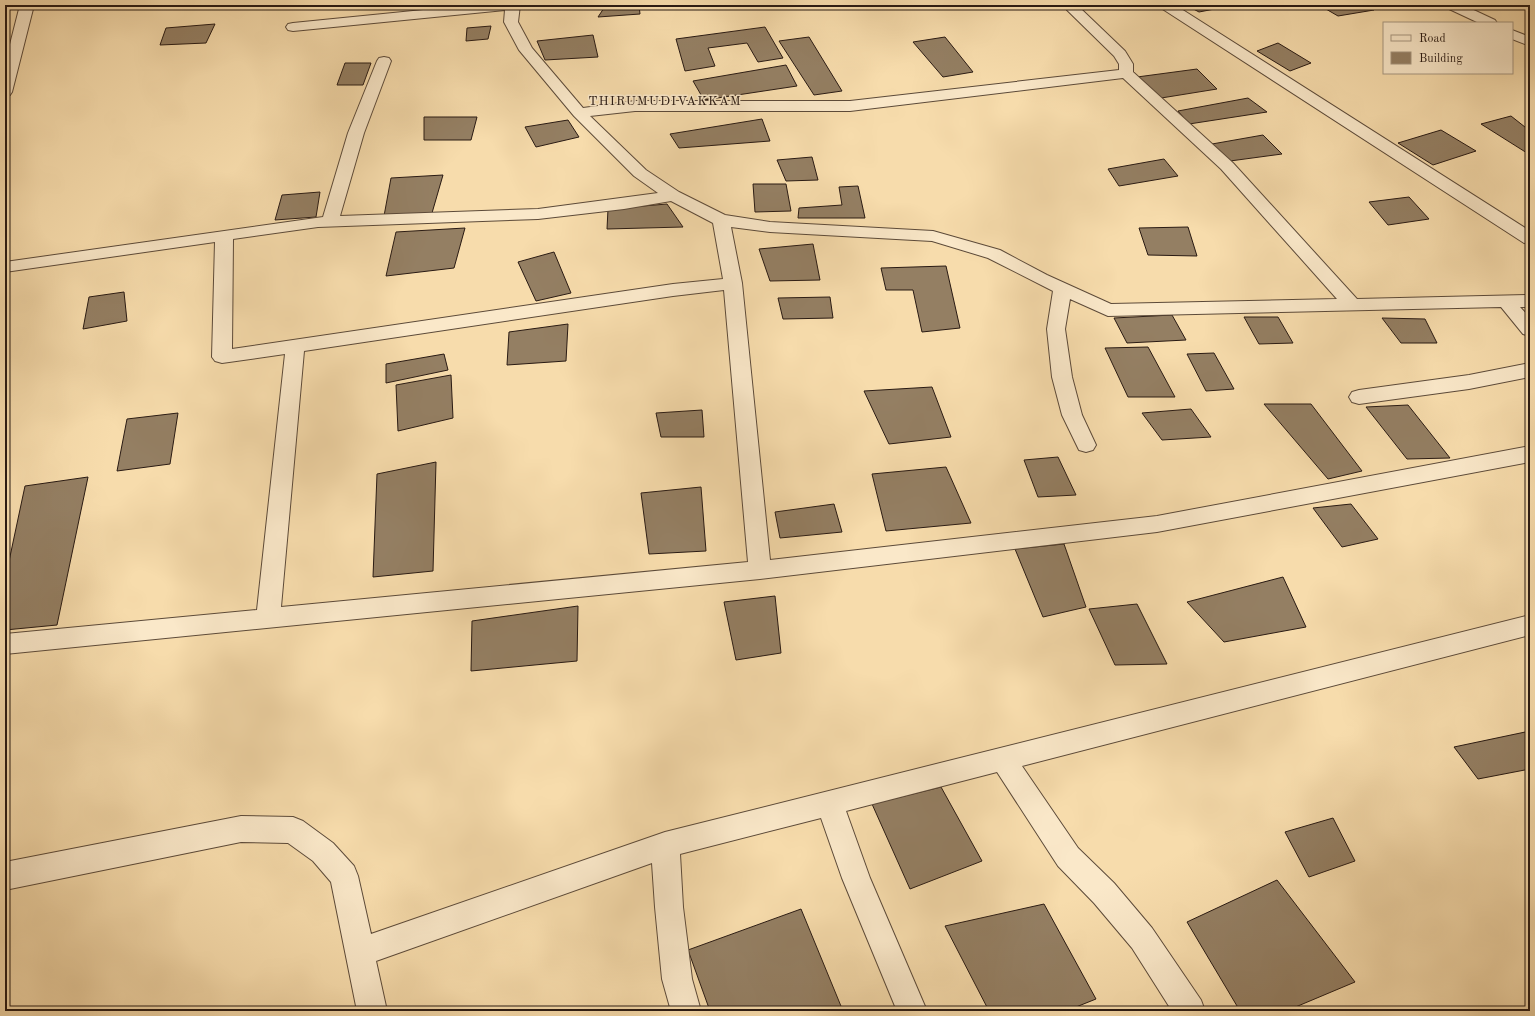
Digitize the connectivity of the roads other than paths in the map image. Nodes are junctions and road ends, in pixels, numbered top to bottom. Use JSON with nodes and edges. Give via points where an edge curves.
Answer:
{"nodes":[{"id":1,"x":27,"y":5,"type":"edge"},
{"id":2,"x":512,"y":5,"type":"edge"},
{"id":3,"x":1166,"y":5,"type":"edge"},
{"id":4,"x":1482,"y":6,"type":"dead end"},
{"id":5,"x":1458,"y":8,"type":"edge"},
{"id":6,"x":1074,"y":10,"type":"dead end"},
{"id":7,"x":1488,"y":22,"type":"edge"},
{"id":8,"x":293,"y":27,"type":"dead end"},
{"id":9,"x":1513,"y":34,"type":"edge"},
{"id":10,"x":1530,"y":42,"type":"edge"},
{"id":11,"x":384,"y":61,"type":"dead end"},
{"id":12,"x":1126,"y":74,"type":"junction"},
{"id":13,"x":5,"y":92,"type":"edge"},
{"id":14,"x":579,"y":113,"type":"junction"},
{"id":15,"x":673,"y":196,"type":"junction"},
{"id":16,"x":721,"y":220,"type":"junction"},
{"id":17,"x":330,"y":222,"type":"junction"},
{"id":18,"x":224,"y":235,"type":"junction"},
{"id":19,"x":1530,"y":238,"type":"edge"},
{"id":20,"x":5,"y":267,"type":"edge"},
{"id":21,"x":733,"y":283,"type":"junction"},
{"id":22,"x":1062,"y":289,"type":"junction"},
{"id":23,"x":1530,"y":301,"type":"edge"},
{"id":24,"x":1506,"y":302,"type":"junction"},
{"id":25,"x":1352,"y":305,"type":"junction"},
{"id":26,"x":1530,"y":330,"type":"edge"},
{"id":27,"x":294,"y":347,"type":"junction"},
{"id":28,"x":1530,"y":370,"type":"edge"},
{"id":29,"x":1360,"y":397,"type":"dead end"},
{"id":30,"x":1086,"y":445,"type":"dead end"},
{"id":31,"x":1530,"y":454,"type":"edge"},
{"id":32,"x":760,"y":570,"type":"junction"},
{"id":33,"x":268,"y":618,"type":"junction"},
{"id":34,"x":1530,"y":625,"type":"edge"},
{"id":35,"x":5,"y":644,"type":"edge"},
{"id":36,"x":1003,"y":759,"type":"junction"},
{"id":37,"x":829,"y":804,"type":"junction"},
{"id":38,"x":665,"y":845,"type":"junction"},
{"id":39,"x":5,"y":876,"type":"edge"},
{"id":40,"x":360,"y":952,"type":"junction"},
{"id":41,"x":372,"y":1011,"type":"edge"},
{"id":42,"x":686,"y":1011,"type":"edge"},
{"id":43,"x":912,"y":1011,"type":"edge"},
{"id":44,"x":1190,"y":1011,"type":"edge"}],
"edges":[{"from":1,"to":13,"type":"street"},
{"from":2,"to":8,"type":"street"},
{"from":2,"to":14,"type":"street","via":[[511,22],[526,50]]},
{"from":3,"to":19,"type":"street"},
{"from":4,"to":5,"type":"street"},
{"from":5,"to":7,"type":"street"},
{"from":6,"to":12,"type":"street","via":[[1120,54],[1126,64]]},
{"from":9,"to":10,"type":"street"},
{"from":11,"to":17,"type":"street","via":[[356,133]]},
{"from":12,"to":14,"type":"street","via":[[850,106],[635,106]]},
{"from":12,"to":25,"type":"street","via":[[1227,166]]},
{"from":14,"to":15,"type":"street","via":[[640,173]]},
{"from":15,"to":16,"type":"street"},
{"from":15,"to":17,"type":"street","via":[[538,214]]},
{"from":16,"to":21,"type":"street"},
{"from":16,"to":22,"type":"street","via":[[770,227],[933,236],[994,254]]},
{"from":17,"to":18,"type":"street"},
{"from":18,"to":20,"type":"street"},
{"from":18,"to":27,"type":"street","via":[[222,357]]},
{"from":21,"to":27,"type":"street"},
{"from":21,"to":32,"type":"street"},
{"from":22,"to":25,"type":"street","via":[[1108,310]]},
{"from":22,"to":30,"type":"street","via":[[1056,329],[1062,377],[1072,415]]},
{"from":23,"to":24,"type":"street"},
{"from":24,"to":25,"type":"street"},
{"from":24,"to":26,"type":"street"},
{"from":27,"to":33,"type":"street"},
{"from":28,"to":29,"type":"street","via":[[1469,382]]},
{"from":31,"to":32,"type":"street","via":[[1156,524]]},
{"from":32,"to":33,"type":"street"},
{"from":33,"to":35,"type":"street"},
{"from":34,"to":36,"type":"street"},
{"from":36,"to":37,"type":"street"},
{"from":36,"to":44,"type":"street","via":[[1068,857],[1104,893],[1142,938]]},
{"from":37,"to":38,"type":"street"},
{"from":37,"to":43,"type":"street","via":[[856,878]]},
{"from":38,"to":40,"type":"street"},
{"from":38,"to":42,"type":"street","via":[[668,907],[677,979]]},
{"from":39,"to":40,"type":"street","via":[[241,829],[293,830],[323,852],[344,876]]},
{"from":40,"to":41,"type":"street"}]}
